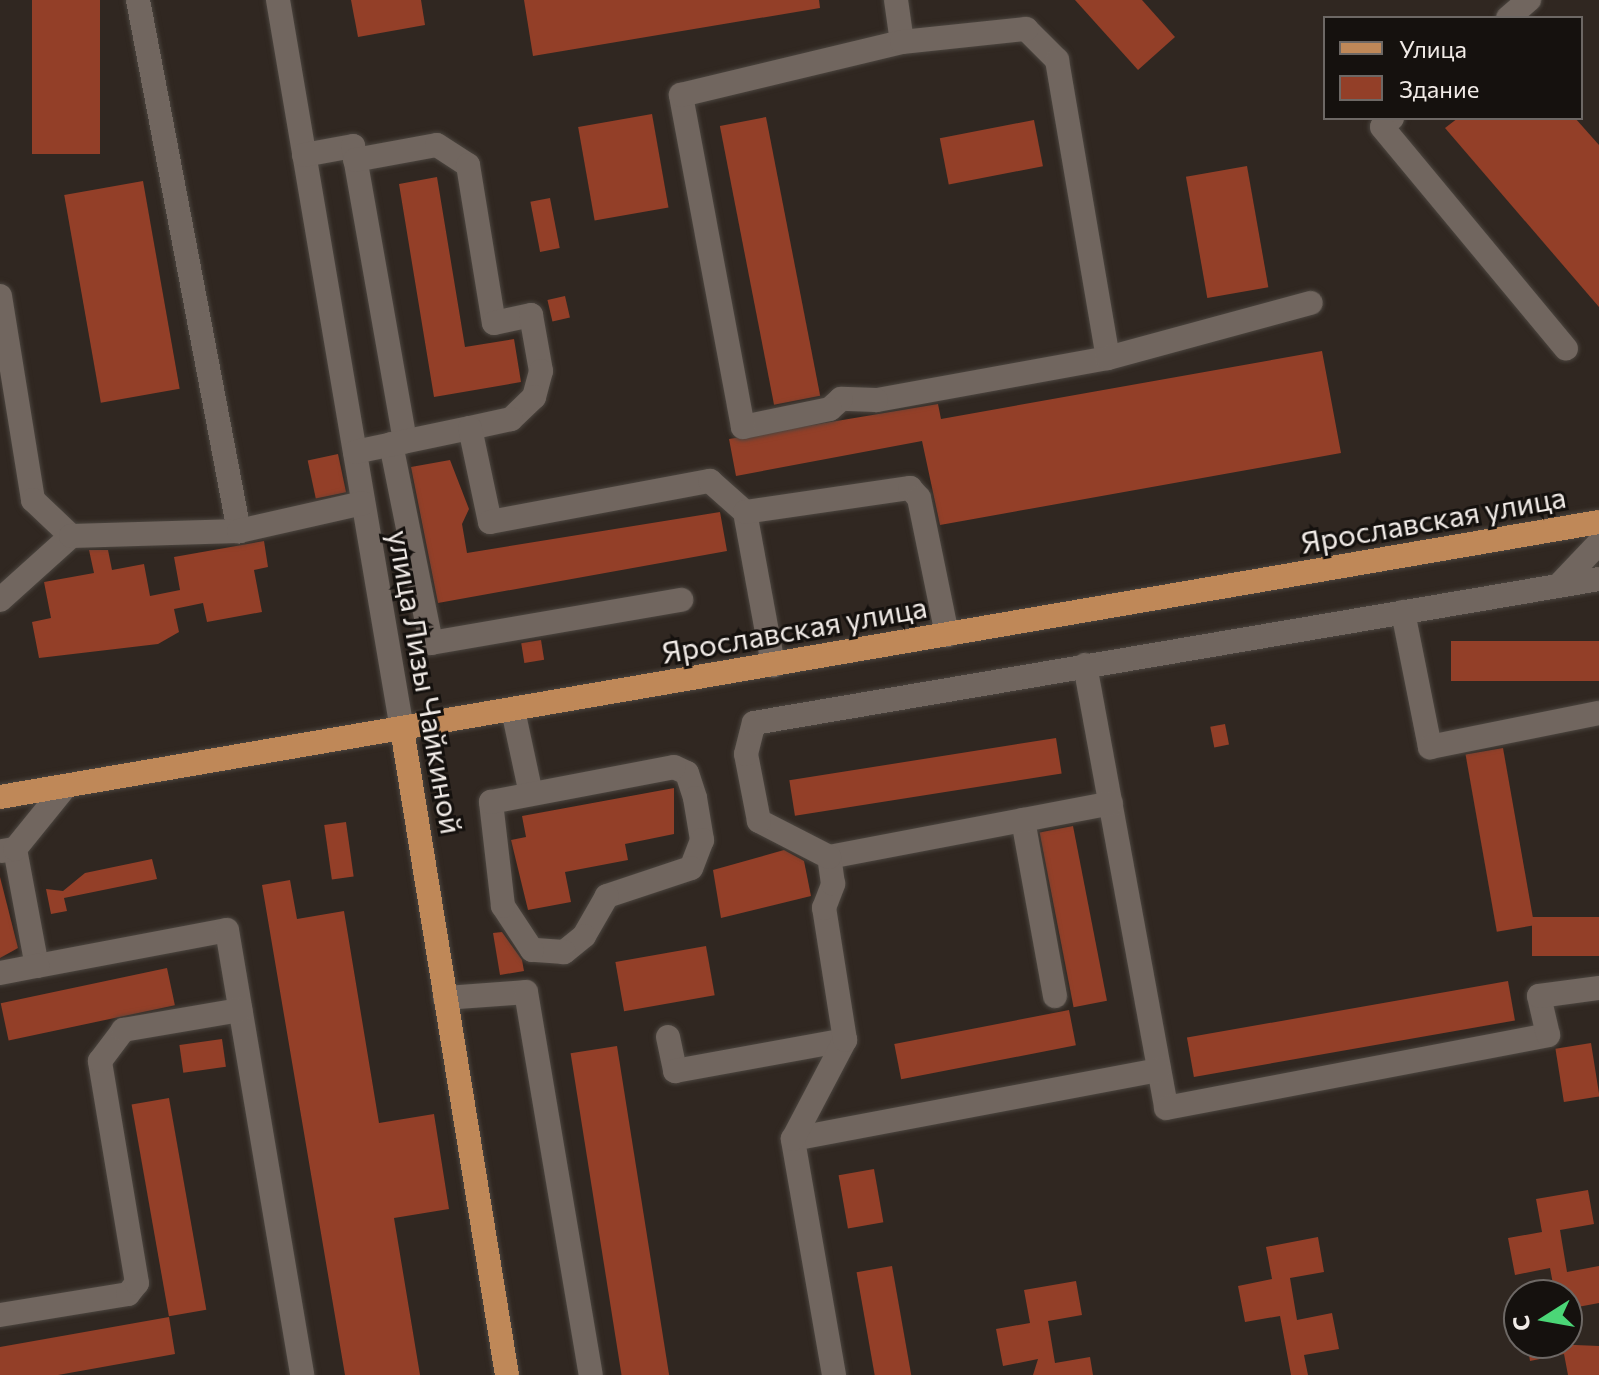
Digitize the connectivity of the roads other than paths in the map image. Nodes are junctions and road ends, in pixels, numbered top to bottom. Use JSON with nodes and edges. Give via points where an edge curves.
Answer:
{"nodes":[{"id":1,"x":138,"y":0,"type":"edge"},
{"id":2,"x":278,"y":0,"type":"edge"},
{"id":3,"x":896,"y":0,"type":"edge"},
{"id":4,"x":1529,"y":0,"type":"edge"},
{"id":5,"x":1510,"y":16,"type":"edge"},
{"id":6,"x":902,"y":42,"type":"junction"},
{"id":7,"x":1390,"y":120,"type":"edge"},
{"id":8,"x":304,"y":155,"type":"junction"},
{"id":9,"x":355,"y":160,"type":"junction"},
{"id":10,"x":0,"y":296,"type":"edge"},
{"id":11,"x":1311,"y":303,"type":"dead end"},
{"id":12,"x":1566,"y":349,"type":"dead end"},
{"id":13,"x":1108,"y":358,"type":"junction"},
{"id":14,"x":470,"y":428,"type":"junction"},
{"id":15,"x":398,"y":443,"type":"junction"},
{"id":16,"x":355,"y":452,"type":"junction"},
{"id":17,"x":363,"y":503,"type":"junction"},
{"id":18,"x":745,"y":512,"type":"junction"},
{"id":19,"x":1599,"y":522,"type":"edge"},
{"id":20,"x":239,"y":531,"type":"junction"},
{"id":21,"x":71,"y":536,"type":"junction"},
{"id":22,"x":1599,"y":543,"type":"edge"},
{"id":23,"x":1599,"y":579,"type":"edge"},
{"id":24,"x":1559,"y":585,"type":"junction"},
{"id":25,"x":0,"y":600,"type":"edge"},
{"id":26,"x":681,"y":600,"type":"dead end"},
{"id":27,"x":1403,"y":612,"type":"junction"},
{"id":28,"x":947,"y":635,"type":"junction"},
{"id":29,"x":773,"y":665,"type":"junction"},
{"id":30,"x":1085,"y":665,"type":"junction"},
{"id":31,"x":513,"y":710,"type":"junction"},
{"id":32,"x":1599,"y":713,"type":"edge"},
{"id":33,"x":402,"y":729,"type":"junction"},
{"id":34,"x":66,"y":786,"type":"junction"},
{"id":35,"x":530,"y":789,"type":"junction"},
{"id":36,"x":0,"y":797,"type":"edge"},
{"id":37,"x":1111,"y":803,"type":"junction"},
{"id":38,"x":1023,"y":820,"type":"junction"},
{"id":39,"x":8,"y":850,"type":"edge"},
{"id":40,"x":829,"y":857,"type":"junction"},
{"id":41,"x":37,"y":966,"type":"junction"},
{"id":42,"x":0,"y":973,"type":"edge"},
{"id":43,"x":1599,"y":988,"type":"edge"},
{"id":44,"x":1055,"y":996,"type":"dead end"},
{"id":45,"x":445,"y":998,"type":"junction"},
{"id":46,"x":240,"y":1010,"type":"junction"},
{"id":47,"x":668,"y":1037,"type":"dead end"},
{"id":48,"x":845,"y":1040,"type":"junction"},
{"id":49,"x":1159,"y":1070,"type":"junction"},
{"id":50,"x":793,"y":1139,"type":"junction"},
{"id":51,"x":0,"y":1315,"type":"edge"},
{"id":52,"x":302,"y":1375,"type":"edge"},
{"id":53,"x":507,"y":1375,"type":"edge"},
{"id":54,"x":591,"y":1375,"type":"edge"},
{"id":55,"x":834,"y":1375,"type":"edge"}],
"edges":[{"from":1,"to":20,"type":"street"},
{"from":2,"to":8,"type":"street","name":"улица Лизы Чайкиной"},
{"from":3,"to":6,"type":"street"},
{"from":4,"to":5,"type":"street"},
{"from":6,"to":13,"type":"street","via":[[1026,29],[1057,60]]},
{"from":6,"to":13,"type":"street","via":[[681,95],[743,427],[830,409],[841,399],[960,388]]},
{"from":7,"to":12,"type":"street","via":[[1382,127]]},
{"from":8,"to":9,"type":"street","via":[[353,146]]},
{"from":8,"to":16,"type":"street","name":"улица Лизы Чайкиной"},
{"from":9,"to":14,"type":"street","via":[[437,145],[468,165],[494,323],[531,315],[541,371],[534,397],[511,419]]},
{"from":9,"to":15,"type":"street"},
{"from":10,"to":21,"type":"street","via":[[33,500]]},
{"from":11,"to":13,"type":"street"},
{"from":14,"to":15,"type":"street"},
{"from":14,"to":18,"type":"street","via":[[490,522],[710,481]]},
{"from":15,"to":16,"type":"street"},
{"from":15,"to":26,"type":"street","via":[[431,643]]},
{"from":16,"to":17,"type":"street","name":"улица Лизы Чайкиной"},
{"from":17,"to":20,"type":"street"},
{"from":17,"to":33,"type":"street","name":"улица Лизы Чайкиной"},
{"from":18,"to":28,"type":"street","via":[[910,488],[919,498]]},
{"from":18,"to":29,"type":"street"},
{"from":19,"to":28,"type":"main road","name":"Ярославская улица"},
{"from":20,"to":21,"type":"street"},
{"from":21,"to":25,"type":"street"},
{"from":22,"to":24,"type":"street"},
{"from":23,"to":24,"type":"street"},
{"from":24,"to":27,"type":"street"},
{"from":27,"to":30,"type":"street"},
{"from":27,"to":32,"type":"street","via":[[1430,747]]},
{"from":28,"to":29,"type":"main road","name":"Ярославская улица"},
{"from":29,"to":31,"type":"main road","name":"Ярославская улица"},
{"from":30,"to":37,"type":"street"},
{"from":30,"to":40,"type":"street","via":[[754,723],[746,754],[759,821]]},
{"from":31,"to":33,"type":"main road","name":"Ярославская улица"},
{"from":31,"to":35,"type":"street"},
{"from":33,"to":34,"type":"main road","name":"Ярославская улица"},
{"from":33,"to":45,"type":"main road","name":"улица Лизы Чайкиной"},
{"from":34,"to":36,"type":"main road","name":"Ярославская улица"},
{"from":34,"to":39,"type":"street"},
{"from":35,"to":35,"type":"street","via":[[501,795],[488,815],[503,906],[532,950],[564,952],[584,936],[607,896],[675,876],[699,855],[693,785],[674,767]]},
{"from":37,"to":38,"type":"street"},
{"from":37,"to":49,"type":"street"},
{"from":38,"to":40,"type":"street"},
{"from":38,"to":44,"type":"street"},
{"from":39,"to":41,"type":"street"},
{"from":40,"to":48,"type":"street","via":[[833,884],[824,908]]},
{"from":41,"to":42,"type":"street"},
{"from":41,"to":46,"type":"street","via":[[227,930]]},
{"from":43,"to":49,"type":"street","via":[[1539,996],[1548,1035],[1166,1108]]},
{"from":45,"to":53,"type":"main road","name":"улица Лизы Чайкиной"},
{"from":45,"to":54,"type":"street","via":[[526,992]]},
{"from":46,"to":51,"type":"street","via":[[123,1030],[100,1061],[137,1283],[128,1294]]},
{"from":46,"to":52,"type":"street"},
{"from":47,"to":48,"type":"street","via":[[675,1071]]},
{"from":48,"to":50,"type":"street"},
{"from":49,"to":50,"type":"street"},
{"from":50,"to":55,"type":"street"}]}
